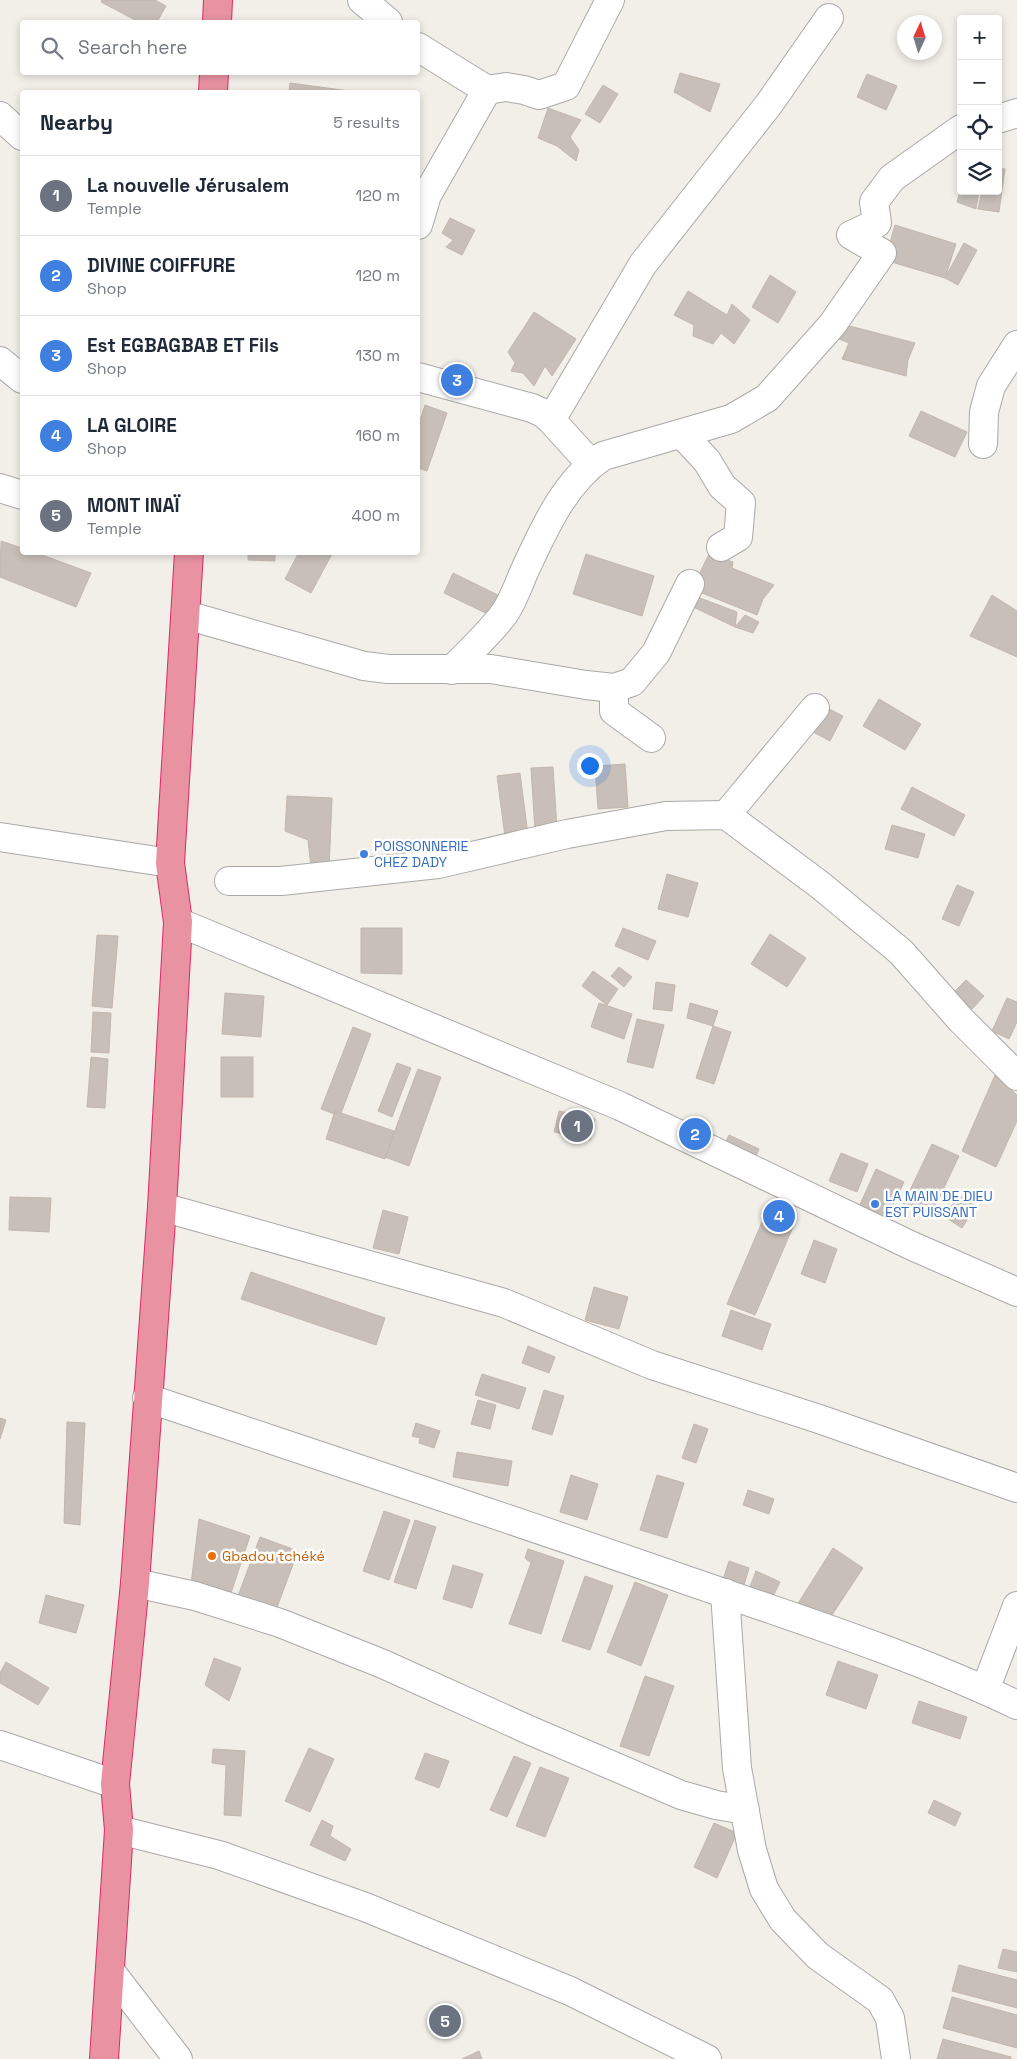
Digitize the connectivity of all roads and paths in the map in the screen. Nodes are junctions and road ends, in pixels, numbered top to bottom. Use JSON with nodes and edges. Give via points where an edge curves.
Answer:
{"nodes":[{"id":1,"x":218,"y":0,"type":"edge"},
{"id":2,"x":362,"y":0,"type":"edge"},
{"id":3,"x":609,"y":1,"type":"edge"},
{"id":4,"x":829,"y":18,"type":"dead end"},
{"id":5,"x":217,"y":20,"type":"edge"},
{"id":6,"x":386,"y":20,"type":"edge"},
{"id":7,"x":420,"y":47,"type":"edge"},
{"id":8,"x":214,"y":75,"type":"edge"},
{"id":9,"x":213,"y":90,"type":"edge"},
{"id":10,"x":487,"y":90,"type":"junction"},
{"id":11,"x":1017,"y":113,"type":"edge"},
{"id":12,"x":0,"y":116,"type":"edge"},
{"id":13,"x":1002,"y":118,"type":"edge"},
{"id":14,"x":957,"y":132,"type":"edge"},
{"id":15,"x":20,"y":134,"type":"edge"},
{"id":16,"x":420,"y":219,"type":"edge"},
{"id":17,"x":1017,"y":345,"type":"edge"},
{"id":18,"x":0,"y":361,"type":"edge"},
{"id":19,"x":20,"y":376,"type":"edge"},
{"id":20,"x":420,"y":378,"type":"edge"},
{"id":21,"x":551,"y":420,"type":"junction"},
{"id":22,"x":682,"y":434,"type":"junction"},
{"id":23,"x":983,"y":444,"type":"dead end"},
{"id":24,"x":591,"y":464,"type":"junction"},
{"id":25,"x":0,"y":488,"type":"edge"},
{"id":26,"x":20,"y":493,"type":"edge"},
{"id":27,"x":721,"y":547,"type":"dead end"},
{"id":28,"x":189,"y":555,"type":"edge"},
{"id":29,"x":690,"y":584,"type":"dead end"},
{"id":30,"x":186,"y":615,"type":"junction"},
{"id":31,"x":452,"y":670,"type":"junction"},
{"id":32,"x":614,"y":688,"type":"junction"},
{"id":33,"x":815,"y":708,"type":"dead end"},
{"id":34,"x":651,"y":738,"type":"dead end"},
{"id":35,"x":726,"y":815,"type":"junction"},
{"id":36,"x":0,"y":837,"type":"edge"},
{"id":37,"x":170,"y":863,"type":"junction"},
{"id":38,"x":229,"y":881,"type":"dead end"},
{"id":39,"x":178,"y":922,"type":"junction"},
{"id":40,"x":1017,"y":1076,"type":"edge"},
{"id":41,"x":162,"y":1207,"type":"junction"},
{"id":42,"x":1017,"y":1292,"type":"edge"},
{"id":43,"x":147,"y":1398,"type":"junction"},
{"id":44,"x":1017,"y":1488,"type":"edge"},
{"id":45,"x":135,"y":1583,"type":"junction"},
{"id":46,"x":725,"y":1593,"type":"junction"},
{"id":47,"x":1017,"y":1606,"type":"edge"},
{"id":48,"x":985,"y":1690,"type":"junction"},
{"id":49,"x":1017,"y":1706,"type":"edge"},
{"id":50,"x":0,"y":1745,"type":"edge"},
{"id":51,"x":115,"y":1784,"type":"junction"},
{"id":52,"x":745,"y":1810,"type":"junction"},
{"id":53,"x":119,"y":1830,"type":"junction"},
{"id":54,"x":111,"y":1972,"type":"junction"},
{"id":55,"x":104,"y":2059,"type":"edge"},
{"id":56,"x":178,"y":2059,"type":"edge"},
{"id":57,"x":707,"y":2059,"type":"edge"},
{"id":58,"x":896,"y":2059,"type":"edge"}],
"edges":[{"from":1,"to":5,"type":"highway"},
{"from":2,"to":6,"type":"street"},
{"from":3,"to":10,"type":"street","via":[[566,86],[538,95],[506,87]]},
{"from":4,"to":21,"type":"street","via":[[768,104],[643,264]]},
{"from":7,"to":10,"type":"street"},
{"from":8,"to":9,"type":"highway"},
{"from":10,"to":16,"type":"street","via":[[427,196]]},
{"from":11,"to":13,"type":"street"},
{"from":12,"to":15,"type":"street"},
{"from":14,"to":22,"type":"street","via":[[892,178],[874,202],[877,223],[851,234],[882,253],[832,325],[767,398],[731,419]]},
{"from":17,"to":23,"type":"street","via":[[991,386],[984,412]]},
{"from":18,"to":19,"type":"street"},
{"from":20,"to":21,"type":"street","via":[[532,408]]},
{"from":21,"to":24,"type":"street"},
{"from":22,"to":24,"type":"street","via":[[603,456]]},
{"from":22,"to":27,"type":"street","via":[[707,461],[722,486],[741,504],[738,536]]},
{"from":24,"to":31,"type":"street","via":[[547,524],[504,614]]},
{"from":25,"to":26,"type":"street"},
{"from":28,"to":30,"type":"highway"},
{"from":29,"to":32,"type":"street","via":[[656,653],[632,682]]},
{"from":30,"to":31,"type":"street","via":[[364,666]]},
{"from":30,"to":37,"type":"highway"},
{"from":31,"to":32,"type":"street","via":[[491,669]]},
{"from":32,"to":34,"type":"street","via":[[614,711]]},
{"from":33,"to":35,"type":"street"},
{"from":35,"to":38,"type":"street","via":[[657,818],[567,834],[438,864],[281,881]]},
{"from":35,"to":40,"type":"street","via":[[820,885],[902,952]]},
{"from":36,"to":37,"type":"street"},
{"from":37,"to":39,"type":"highway"},
{"from":39,"to":41,"type":"highway"},
{"from":39,"to":42,"type":"street","via":[[620,1106],[910,1245]]},
{"from":41,"to":43,"type":"highway"},
{"from":41,"to":44,"type":"street","via":[[504,1303],[652,1366],[819,1419]]},
{"from":43,"to":45,"type":"highway"},
{"from":43,"to":46,"type":"street"},
{"from":45,"to":51,"type":"highway"},
{"from":45,"to":52,"type":"street","via":[[195,1596],[280,1623],[384,1664],[681,1795]]},
{"from":46,"to":48,"type":"street"},
{"from":46,"to":52,"type":"street","via":[[737,1768]]},
{"from":47,"to":48,"type":"street"},
{"from":48,"to":49,"type":"street"},
{"from":50,"to":51,"type":"street"},
{"from":51,"to":53,"type":"highway"},
{"from":52,"to":58,"type":"street","via":[[752,1850],[764,1889],[782,1920],[818,1956],[880,2000],[890,2018]]},
{"from":53,"to":54,"type":"highway"},
{"from":53,"to":57,"type":"street","via":[[219,1855],[365,1907],[570,1991]]},
{"from":54,"to":55,"type":"highway"},
{"from":54,"to":56,"type":"street"}]}
